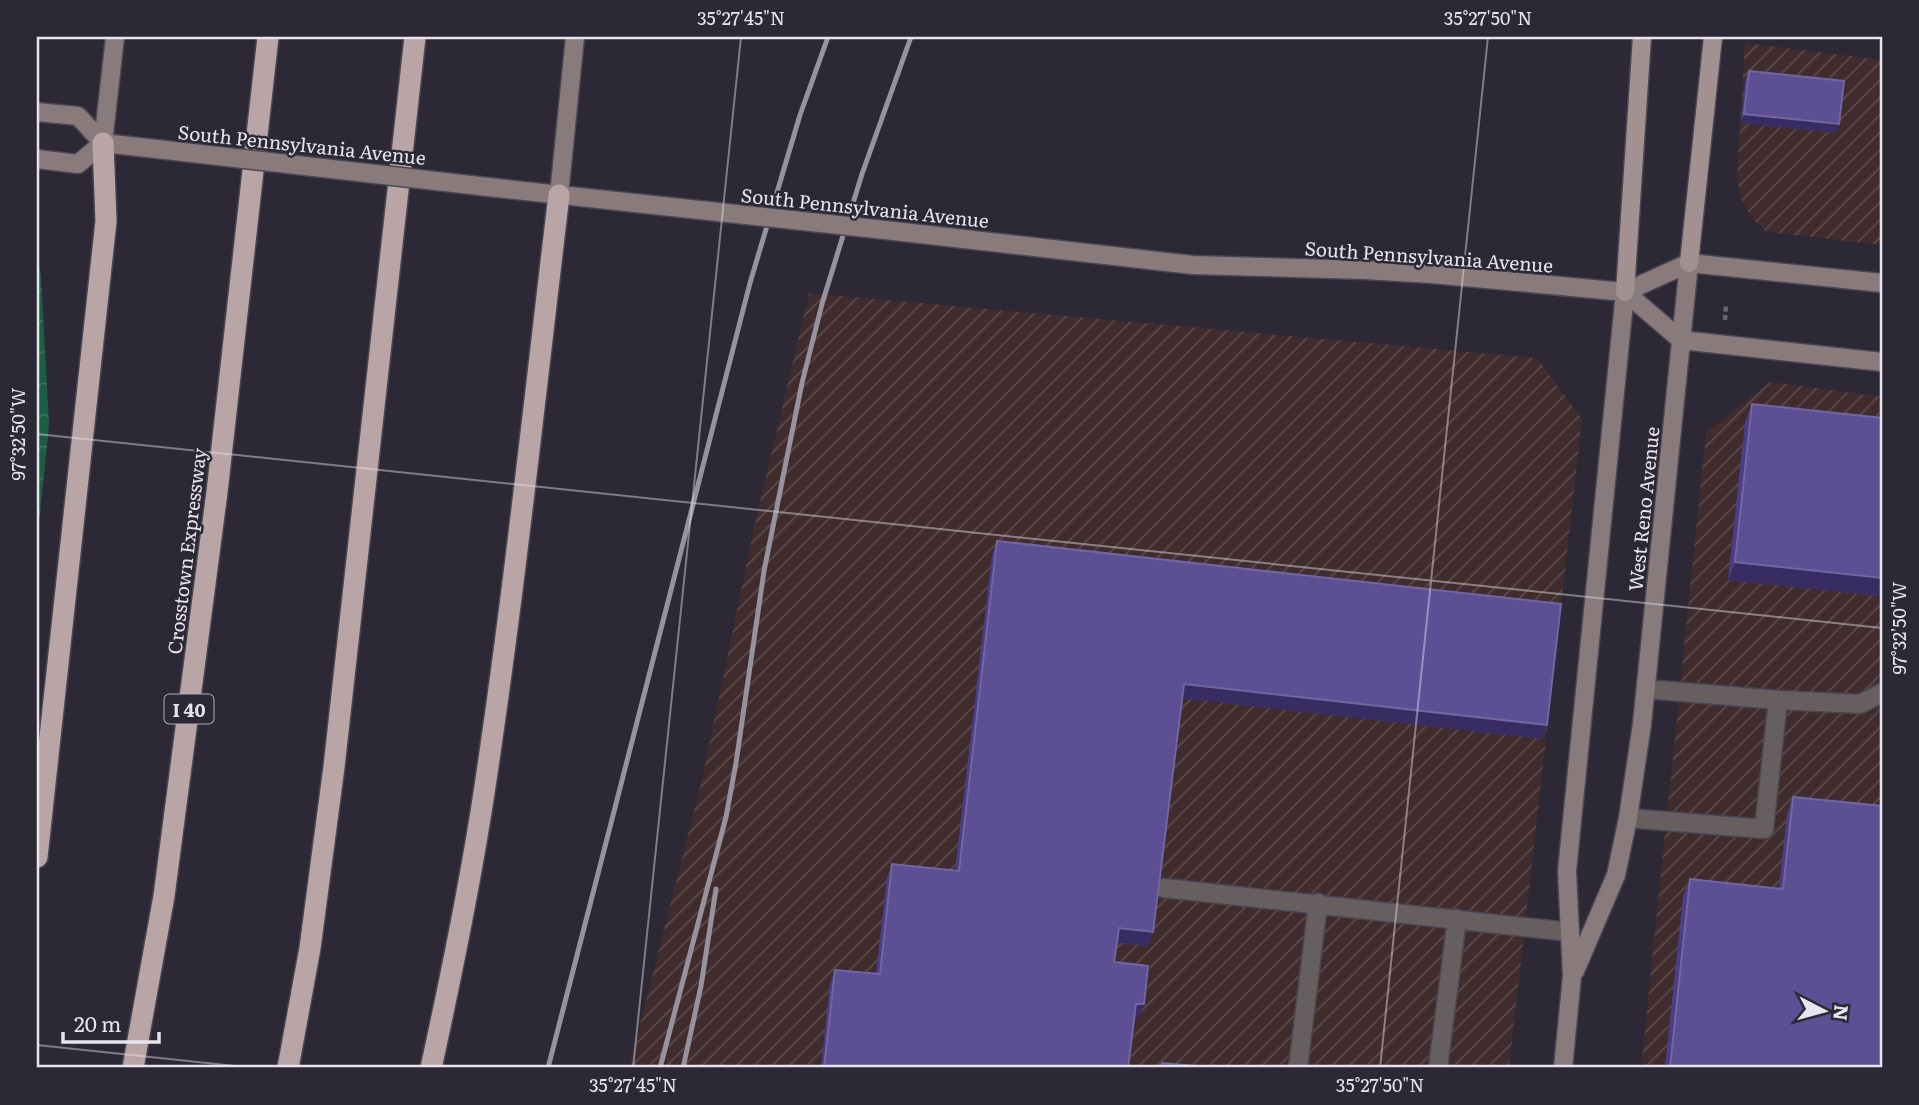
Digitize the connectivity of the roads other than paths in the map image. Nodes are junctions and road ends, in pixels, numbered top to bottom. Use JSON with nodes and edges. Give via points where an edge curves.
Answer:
{"nodes":[{"id":1,"x":115,"y":37,"type":"edge"},
{"id":2,"x":268,"y":37,"type":"edge"},
{"id":3,"x":415,"y":37,"type":"edge"},
{"id":4,"x":575,"y":37,"type":"edge"},
{"id":5,"x":1642,"y":37,"type":"edge"},
{"id":6,"x":1713,"y":37,"type":"edge"},
{"id":7,"x":37,"y":112,"type":"edge"},
{"id":8,"x":103,"y":143,"type":"junction"},
{"id":9,"x":37,"y":159,"type":"edge"},
{"id":10,"x":559,"y":195,"type":"junction"},
{"id":11,"x":1689,"y":263,"type":"junction"},
{"id":12,"x":1882,"y":283,"type":"edge"},
{"id":13,"x":1625,"y":292,"type":"junction"},
{"id":14,"x":1681,"y":340,"type":"junction"},
{"id":15,"x":1882,"y":362,"type":"edge"},
{"id":16,"x":1646,"y":689,"type":"junction"},
{"id":17,"x":1882,"y":693,"type":"edge"},
{"id":18,"x":1778,"y":701,"type":"junction"},
{"id":19,"x":1628,"y":818,"type":"junction"},
{"id":20,"x":37,"y":857,"type":"edge"},
{"id":21,"x":1164,"y":888,"type":"edge"},
{"id":22,"x":1318,"y":903,"type":"junction"},
{"id":23,"x":1457,"y":919,"type":"junction"},
{"id":24,"x":1570,"y":932,"type":"junction"},
{"id":25,"x":1572,"y":976,"type":"junction"},
{"id":26,"x":133,"y":1068,"type":"edge"},
{"id":27,"x":288,"y":1068,"type":"edge"},
{"id":28,"x":431,"y":1068,"type":"edge"},
{"id":29,"x":1298,"y":1068,"type":"edge"},
{"id":30,"x":1438,"y":1068,"type":"edge"},
{"id":31,"x":1563,"y":1068,"type":"edge"}],
"edges":[{"from":1,"to":8,"type":"main road"},
{"from":2,"to":26,"type":"highway","name":"Crosstown Expressway","number":"I 40","via":[[164,896]]},
{"from":3,"to":27,"type":"highway","via":[[334,768],[310,948]]},
{"from":4,"to":10,"type":"main road"},
{"from":5,"to":13,"type":"main road","name":"West Reno Avenue"},
{"from":6,"to":11,"type":"main road","name":"West Reno Avenue"},
{"from":7,"to":8,"type":"main road","via":[[78,116]]},
{"from":8,"to":9,"type":"main road","via":[[78,164]]},
{"from":8,"to":10,"type":"main road","name":"South Pennsylvania Avenue","bridge":true},
{"from":8,"to":20,"type":"highway","via":[[106,221]]},
{"from":10,"to":13,"type":"main road","name":"South Pennsylvania Avenue","bridge":true,"via":[[1192,265],[1432,274]]},
{"from":10,"to":28,"type":"highway","via":[[484,795]]},
{"from":11,"to":12,"type":"main road"},
{"from":11,"to":13,"type":"main road","name":"South Pennsylvania Avenue"},
{"from":11,"to":14,"type":"main road","name":"West Reno Avenue"},
{"from":13,"to":14,"type":"main road"},
{"from":13,"to":24,"type":"main road","name":"West Reno Avenue","via":[[1567,871]]},
{"from":14,"to":15,"type":"main road"},
{"from":14,"to":16,"type":"main road","name":"West Reno Avenue"},
{"from":16,"to":18,"type":"lane"},
{"from":16,"to":19,"type":"main road","name":"West Reno Avenue"},
{"from":17,"to":18,"type":"lane","via":[[1860,704]]},
{"from":18,"to":19,"type":"lane","via":[[1764,829]]},
{"from":19,"to":25,"type":"main road","name":"West Reno Avenue","via":[[1616,875]]},
{"from":21,"to":22,"type":"lane"},
{"from":22,"to":23,"type":"lane"},
{"from":22,"to":29,"type":"lane"},
{"from":23,"to":24,"type":"lane"},
{"from":23,"to":30,"type":"lane"},
{"from":24,"to":25,"type":"main road","name":"West Reno Avenue"},
{"from":25,"to":31,"type":"main road","name":"West Reno Avenue"}]}
